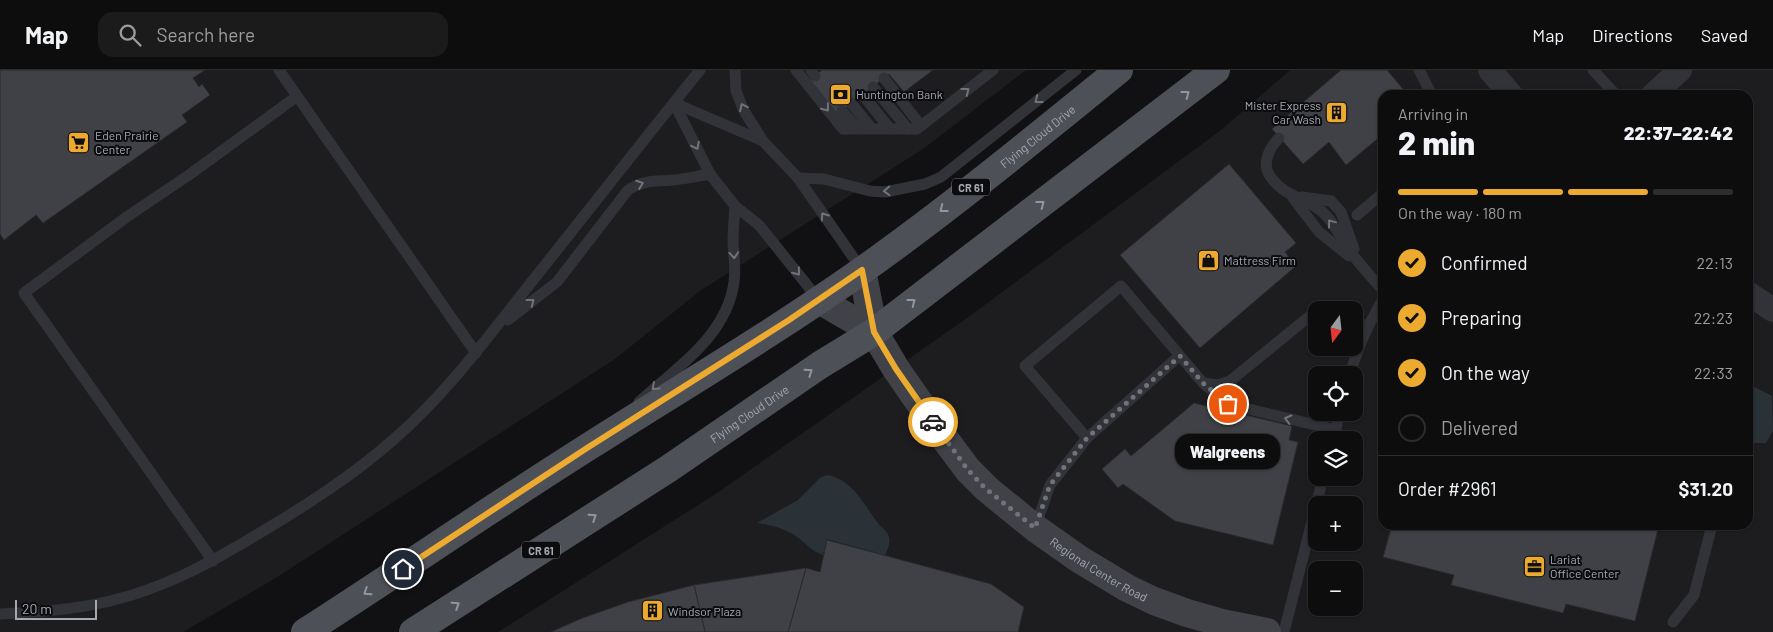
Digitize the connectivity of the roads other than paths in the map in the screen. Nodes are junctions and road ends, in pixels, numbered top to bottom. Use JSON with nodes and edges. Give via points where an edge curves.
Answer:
{"nodes":[{"id":1,"x":279,"y":70,"type":"edge"},
{"id":2,"x":700,"y":70,"type":"edge"},
{"id":3,"x":735,"y":70,"type":"edge"},
{"id":4,"x":796,"y":70,"type":"edge"},
{"id":5,"x":993,"y":70,"type":"edge"},
{"id":6,"x":1076,"y":70,"type":"edge"},
{"id":7,"x":1118,"y":70,"type":"edge"},
{"id":8,"x":1216,"y":70,"type":"edge"},
{"id":9,"x":1419,"y":70,"type":"edge"},
{"id":10,"x":1490,"y":70,"type":"edge"},
{"id":11,"x":1593,"y":70,"type":"edge"},
{"id":12,"x":1680,"y":70,"type":"edge"},
{"id":13,"x":884,"y":78,"type":"dead end"},
{"id":14,"x":873,"y":87,"type":"dead end"},
{"id":15,"x":1429,"y":90,"type":"edge"},
{"id":16,"x":1507,"y":90,"type":"edge"},
{"id":17,"x":1611,"y":90,"type":"edge"},
{"id":18,"x":1658,"y":90,"type":"edge"},
{"id":19,"x":863,"y":95,"type":"dead end"},
{"id":20,"x":296,"y":96,"type":"junction"},
{"id":21,"x":674,"y":103,"type":"junction"},
{"id":22,"x":921,"y":126,"type":"junction"},
{"id":23,"x":858,"y":129,"type":"junction"},
{"id":24,"x":872,"y":129,"type":"junction"},
{"id":25,"x":890,"y":129,"type":"junction"},
{"id":26,"x":908,"y":129,"type":"junction"},
{"id":27,"x":1279,"y":138,"type":"dead end"},
{"id":28,"x":763,"y":142,"type":"junction"},
{"id":29,"x":710,"y":174,"type":"junction"},
{"id":30,"x":798,"y":178,"type":"junction"},
{"id":31,"x":1378,"y":197,"type":"edge"},
{"id":32,"x":735,"y":206,"type":"junction"},
{"id":33,"x":1357,"y":215,"type":"dead end"},
{"id":34,"x":862,"y":270,"type":"junction"},
{"id":35,"x":1378,"y":284,"type":"edge"},
{"id":36,"x":1753,"y":296,"type":"edge"},
{"id":37,"x":819,"y":300,"type":"junction"},
{"id":38,"x":1378,"y":308,"type":"edge"},
{"id":39,"x":1773,"y":310,"type":"edge"},
{"id":40,"x":1308,"y":318,"type":"edge"},
{"id":41,"x":1363,"y":325,"type":"edge"},
{"id":42,"x":1366,"y":327,"type":"junction"},
{"id":43,"x":492,"y":332,"type":"junction"},
{"id":44,"x":874,"y":332,"type":"junction"},
{"id":45,"x":476,"y":353,"type":"junction"},
{"id":46,"x":1180,"y":356,"type":"junction"},
{"id":47,"x":1352,"y":366,"type":"edge"},
{"id":48,"x":1203,"y":383,"type":"junction"},
{"id":49,"x":1320,"y":431,"type":"edge"},
{"id":50,"x":1087,"y":438,"type":"junction"},
{"id":51,"x":587,"y":448,"type":"junction"},
{"id":52,"x":1321,"y":486,"type":"edge"},
{"id":53,"x":1035,"y":528,"type":"junction"},
{"id":54,"x":1711,"y":530,"type":"edge"},
{"id":55,"x":213,"y":561,"type":"junction"},
{"id":56,"x":0,"y":614,"type":"edge"},
{"id":57,"x":1673,"y":622,"type":"dead end"},
{"id":58,"x":305,"y":632,"type":"edge"},
{"id":59,"x":413,"y":632,"type":"edge"},
{"id":60,"x":1266,"y":632,"type":"edge"},
{"id":61,"x":1284,"y":632,"type":"edge"}],
"edges":[{"from":1,"to":20,"type":"lane"},
{"from":2,"to":21,"type":"lane"},
{"from":28,"to":3,"type":"lane","one_way":true,"via":[[736,91]]},
{"from":4,"to":23,"type":"lane","one_way":true,"via":[[843,130]]},
{"from":22,"to":5,"type":"lane","one_way":true},
{"from":6,"to":30,"type":"lane","one_way":true,"via":[[942,176],[925,184],[899,190],[870,191],[824,179]]},
{"from":7,"to":34,"type":"main road","name":"Flying Cloud Drive","number":"CR 61","one_way":true},
{"from":44,"to":8,"type":"main road","name":"Flying Cloud Drive","number":"CR 61","one_way":true},
{"from":9,"to":15,"type":"lane"},
{"from":10,"to":16,"type":"street"},
{"from":11,"to":17,"type":"lane"},
{"from":12,"to":18,"type":"street"},
{"from":13,"to":22,"type":"lane"},
{"from":14,"to":26,"type":"lane"},
{"from":19,"to":25,"type":"lane"},
{"from":20,"to":45,"type":"lane"},
{"from":20,"to":55,"type":"lane","via":[[24,293]]},
{"from":21,"to":28,"type":"lane"},
{"from":21,"to":29,"type":"lane","one_way":true},
{"from":21,"to":43,"type":"lane"},
{"from":22,"to":26,"type":"lane"},
{"from":23,"to":24,"type":"lane"},
{"from":23,"to":24,"type":"lane","via":[[847,107]]},
{"from":24,"to":25,"type":"lane"},
{"from":25,"to":26,"type":"lane"},
{"from":35,"to":27,"type":"lane","one_way":true,"via":[[1321,211],[1290,195],[1269,175],[1267,157]]},
{"from":28,"to":30,"type":"lane"},
{"from":29,"to":32,"type":"lane"},
{"from":43,"to":29,"type":"lane","one_way":true,"via":[[558,282],[628,190],[637,184],[655,180],[673,181]]},
{"from":34,"to":30,"type":"lane","one_way":true},
{"from":31,"to":33,"type":"lane"},
{"from":32,"to":37,"type":"lane","one_way":true,"via":[[759,225]]},
{"from":32,"to":51,"type":"lane","one_way":true,"via":[[734,280],[726,312],[713,333],[692,355]]},
{"from":34,"to":37,"type":"main road","name":"Flying Cloud Drive","number":"CR 61"},
{"from":34,"to":44,"type":"street","name":"Regional Center Road"},
{"from":36,"to":39,"type":"street"},
{"from":37,"to":44,"type":"street","name":"Regional Center Road"},
{"from":37,"to":51,"type":"main road","name":"Flying Cloud Drive","number":"CR 61"},
{"from":38,"to":42,"type":"lane"},
{"from":40,"to":48,"type":"lane","via":[[1230,381],[1218,385]]},
{"from":41,"to":42,"type":"lane"},
{"from":42,"to":47,"type":"lane"},
{"from":43,"to":45,"type":"lane"},
{"from":44,"to":53,"type":"street","name":"Regional Center Road","via":[[896,369],[968,470]]},
{"from":59,"to":44,"type":"main road","name":"Flying Cloud Drive","number":"CR 61","one_way":true},
{"from":45,"to":55,"type":"lane","via":[[394,439],[353,473]]},
{"from":46,"to":48,"type":"lane"},
{"from":46,"to":50,"type":"lane"},
{"from":46,"to":50,"type":"lane","via":[[1121,286],[1025,366]]},
{"from":49,"to":48,"type":"lane","one_way":true,"via":[[1228,404]]},
{"from":50,"to":53,"type":"lane","via":[[1050,485]]},
{"from":51,"to":58,"type":"main road","name":"Flying Cloud Drive","number":"CR 61","one_way":true},
{"from":52,"to":61,"type":"lane"},
{"from":53,"to":60,"type":"street","name":"Regional Center Road","via":[[1103,575],[1154,601],[1222,623]]},
{"from":54,"to":57,"type":"lane","via":[[1694,595]]},
{"from":55,"to":56,"type":"lane","via":[[152,588],[112,601],[66,610]]}]}
